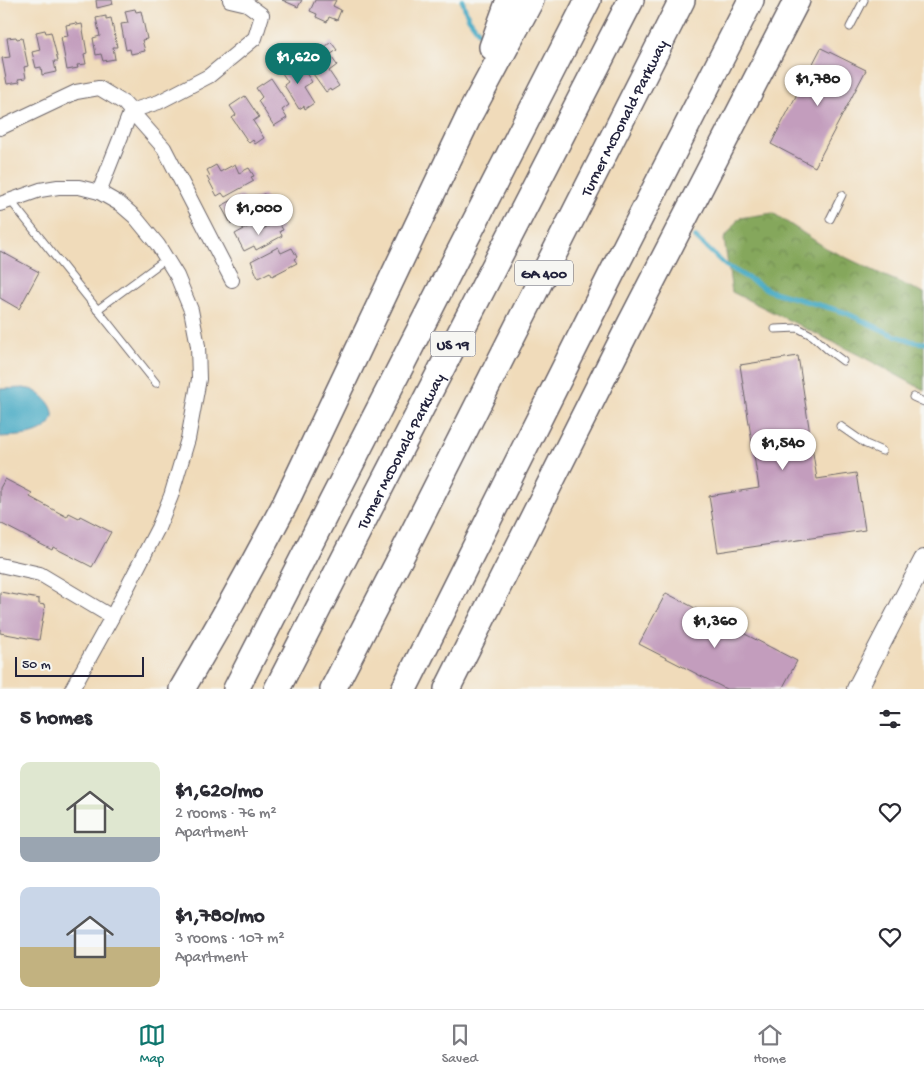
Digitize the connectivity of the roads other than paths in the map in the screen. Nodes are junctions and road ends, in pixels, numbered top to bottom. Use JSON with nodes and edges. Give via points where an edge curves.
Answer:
{"nodes":[{"id":1,"x":230,"y":0,"type":"edge"},
{"id":2,"x":508,"y":0,"type":"edge"},
{"id":3,"x":532,"y":0,"type":"edge"},
{"id":4,"x":588,"y":0,"type":"edge"},
{"id":5,"x":631,"y":0,"type":"edge"},
{"id":6,"x":682,"y":0,"type":"edge"},
{"id":7,"x":751,"y":0,"type":"edge"},
{"id":8,"x":797,"y":0,"type":"edge"},
{"id":9,"x":864,"y":0,"type":"edge"},
{"id":10,"x":850,"y":27,"type":"dead end"},
{"id":11,"x":131,"y":111,"type":"junction"},
{"id":12,"x":471,"y":112,"type":"junction"},
{"id":13,"x":0,"y":128,"type":"edge"},
{"id":14,"x":99,"y":192,"type":"junction"},
{"id":15,"x":842,"y":195,"type":"dead end"},
{"id":16,"x":5,"y":202,"type":"edge"},
{"id":17,"x":830,"y":219,"type":"dead end"},
{"id":18,"x":166,"y":259,"type":"junction"},
{"id":19,"x":232,"y":280,"type":"dead end"},
{"id":20,"x":97,"y":310,"type":"junction"},
{"id":21,"x":775,"y":328,"type":"dead end"},
{"id":22,"x":843,"y":361,"type":"dead end"},
{"id":23,"x":156,"y":383,"type":"dead end"},
{"id":24,"x":913,"y":397,"type":"dead end"},
{"id":25,"x":924,"y":402,"type":"edge"},
{"id":26,"x":840,"y":426,"type":"dead end"},
{"id":27,"x":882,"y":451,"type":"dead end"},
{"id":28,"x":924,"y":560,"type":"edge"},
{"id":29,"x":0,"y":564,"type":"edge"},
{"id":30,"x":112,"y":618,"type":"junction"},
{"id":31,"x":72,"y":689,"type":"edge"},
{"id":32,"x":182,"y":689,"type":"edge"},
{"id":33,"x":236,"y":689,"type":"edge"},
{"id":34,"x":277,"y":689,"type":"edge"},
{"id":35,"x":333,"y":689,"type":"edge"},
{"id":36,"x":404,"y":689,"type":"edge"},
{"id":37,"x":448,"y":689,"type":"edge"},
{"id":38,"x":857,"y":689,"type":"edge"}],
"edges":[{"from":1,"to":11,"type":"street","via":[[247,4],[262,15],[255,38],[209,76],[160,102]]},
{"from":2,"to":12,"type":"highway"},
{"from":3,"to":12,"type":"highway"},
{"from":4,"to":33,"type":"highway"},
{"from":5,"to":34,"type":"highway","name":"Turner McDonald Parkway","number":"US 19"},
{"from":6,"to":35,"type":"highway","name":"Turner McDonald Parkway","number":"GA 400"},
{"from":7,"to":36,"type":"highway"},
{"from":8,"to":37,"type":"highway","via":[[630,324]]},
{"from":9,"to":10,"type":"lane"},
{"from":11,"to":13,"type":"street","via":[[99,88],[76,92]]},
{"from":11,"to":14,"type":"street"},
{"from":11,"to":19,"type":"street","via":[[164,148]]},
{"from":12,"to":32,"type":"highway","via":[[285,504]]},
{"from":14,"to":16,"type":"street","via":[[79,187],[58,187]]},
{"from":14,"to":18,"type":"street","via":[[135,217]]},
{"from":15,"to":17,"type":"lane"},
{"from":16,"to":20,"type":"lane"},
{"from":18,"to":20,"type":"lane"},
{"from":18,"to":30,"type":"street","via":[[177,276],[190,310],[198,346],[200,379],[188,439],[171,496]]},
{"from":20,"to":23,"type":"lane"},
{"from":21,"to":22,"type":"lane","via":[[798,328]]},
{"from":24,"to":25,"type":"lane"},
{"from":26,"to":27,"type":"lane"},
{"from":28,"to":38,"type":"street"},
{"from":29,"to":30,"type":"street","via":[[40,574]]},
{"from":30,"to":31,"type":"street"}]}
